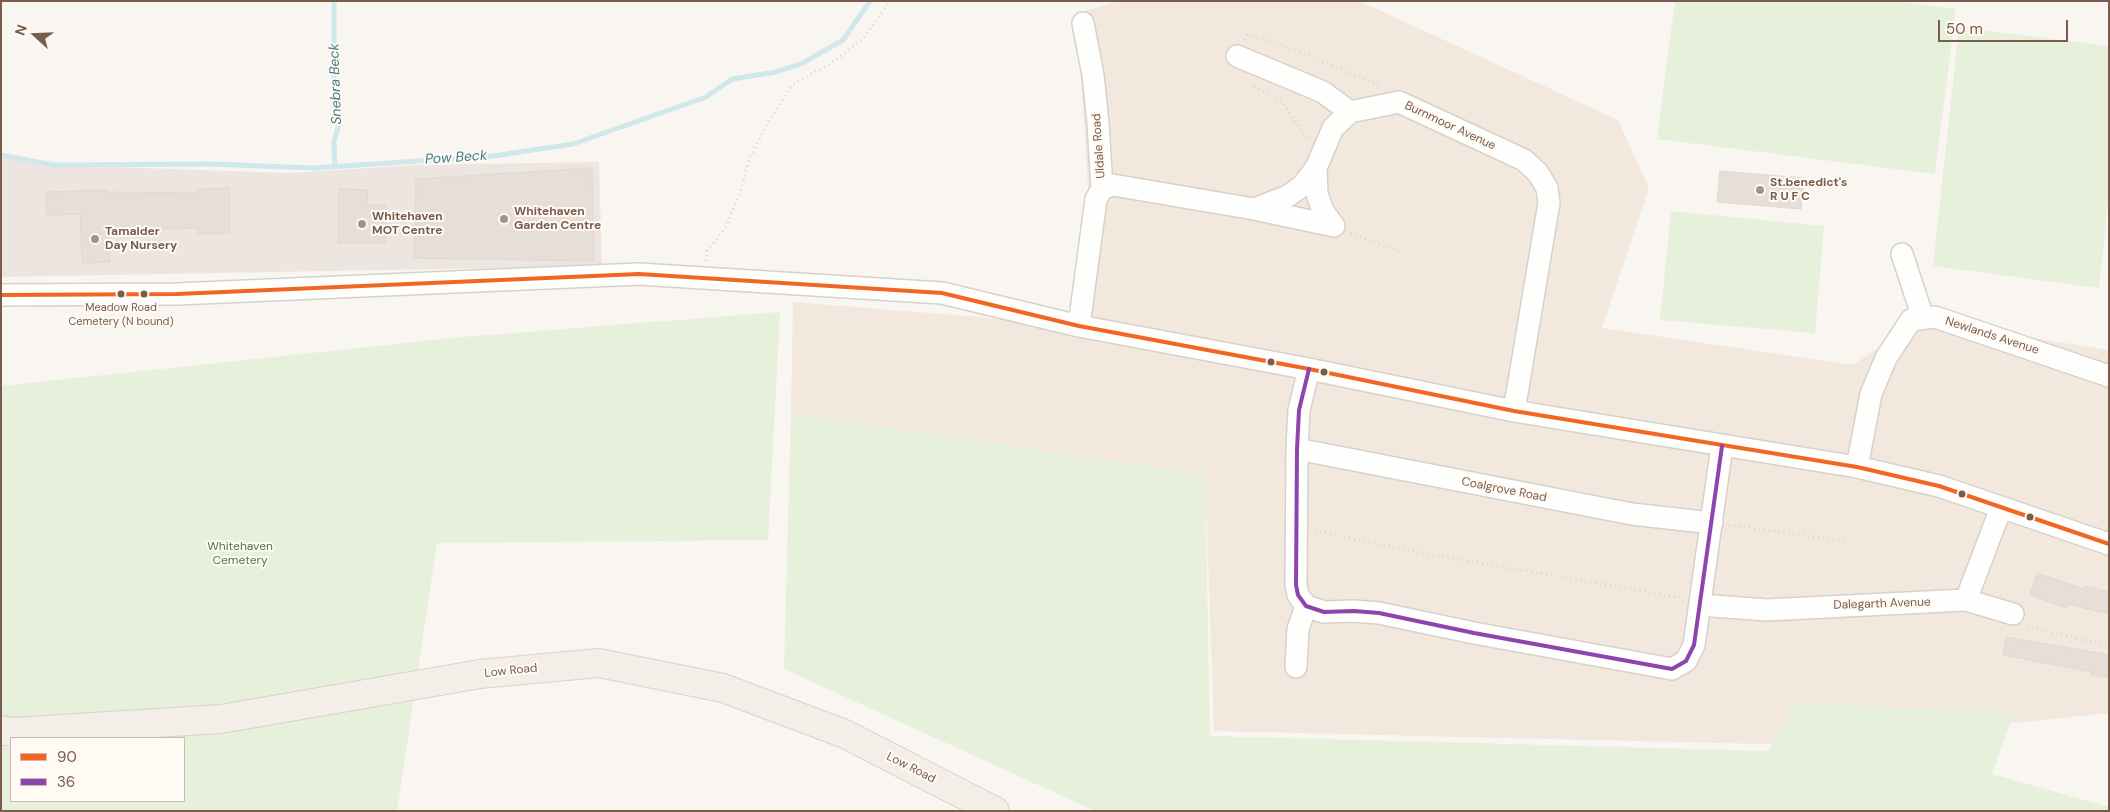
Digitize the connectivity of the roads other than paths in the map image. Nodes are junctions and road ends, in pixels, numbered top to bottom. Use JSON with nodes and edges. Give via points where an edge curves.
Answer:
{"nodes":[{"id":1,"x":1083,"y":23,"type":"dead end"},
{"id":2,"x":1237,"y":56,"type":"road end"},
{"id":3,"x":1350,"y":112,"type":"junction"},
{"id":4,"x":1318,"y":163,"type":"junction"},
{"id":5,"x":1102,"y":189,"type":"junction"},
{"id":6,"x":1254,"y":209,"type":"junction"},
{"id":7,"x":1902,"y":254,"type":"dead end"},
{"id":8,"x":1,"y":295,"type":"edge"},
{"id":9,"x":1923,"y":318,"type":"junction"},
{"id":10,"x":1079,"y":326,"type":"junction"},
{"id":11,"x":1309,"y":369,"type":"junction"},
{"id":12,"x":2109,"y":376,"type":"edge"},
{"id":13,"x":1514,"y":411,"type":"junction"},
{"id":14,"x":1722,"y":446,"type":"junction"},
{"id":15,"x":1297,"y":449,"type":"junction"},
{"id":16,"x":1857,"y":467,"type":"junction"},
{"id":17,"x":2001,"y":508,"type":"junction"},
{"id":18,"x":1710,"y":523,"type":"junction"},
{"id":19,"x":2109,"y":544,"type":"edge"},
{"id":20,"x":1966,"y":600,"type":"junction"},
{"id":21,"x":1700,"y":603,"type":"junction"},
{"id":22,"x":1306,"y":606,"type":"junction"},
{"id":23,"x":2017,"y":620,"type":"road end"},
{"id":24,"x":1296,"y":667,"type":"dead end"},
{"id":25,"x":1,"y":730,"type":"edge"},
{"id":26,"x":995,"y":811,"type":"edge"}],
"edges":[{"from":1,"to":5,"type":"street","name":"Uldale Road","via":[[1093,75]]},
{"from":2,"to":3,"type":"street","via":[[1323,92]]},
{"from":3,"to":4,"type":"street","via":[[1334,128]]},
{"from":3,"to":13,"type":"street","name":"Burnmoor Avenue","via":[[1399,102],[1524,160],[1538,173],[1547,188],[1549,203]]},
{"from":4,"to":6,"type":"street","via":[[1302,186],[1288,196]]},
{"from":4,"to":6,"type":"street","via":[[1316,194],[1334,226]]},
{"from":5,"to":6,"type":"street","via":[[1113,185]]},
{"from":5,"to":10,"type":"street","name":"Uldale Road","via":[[1096,199]]},
{"from":7,"to":9,"type":"street"},
{"from":8,"to":10,"type":"street","via":[[177,294],[640,274],[942,293]]},
{"from":9,"to":12,"type":"street","name":"Newlands Avenue","via":[[1935,317]]},
{"from":9,"to":16,"type":"street","via":[[1911,320],[1886,358],[1871,394]]},
{"from":10,"to":11,"type":"street"},
{"from":11,"to":13,"type":"street"},
{"from":11,"to":15,"type":"street","via":[[1299,410]]},
{"from":13,"to":14,"type":"street"},
{"from":14,"to":16,"type":"street"},
{"from":14,"to":18,"type":"street"},
{"from":15,"to":18,"type":"street","name":"Coalgrove Road","via":[[1632,514]]},
{"from":15,"to":22,"type":"street","via":[[1296,585]]},
{"from":16,"to":17,"type":"street","via":[[1939,486]]},
{"from":17,"to":19,"type":"street"},
{"from":17,"to":20,"type":"street"},
{"from":18,"to":21,"type":"street"},
{"from":20,"to":21,"type":"street","name":"Dalegarth Avenue","via":[[1767,610]]},
{"from":20,"to":23,"type":"street","name":"Dalegarth Avenue"},
{"from":21,"to":22,"type":"street","via":[[1694,645],[1686,661],[1672,669],[1379,613],[1324,612]]},
{"from":22,"to":24,"type":"street","via":[[1297,635]]},
{"from":25,"to":26,"type":"main road","name":"Low Road","via":[[12,732],[220,719],[480,674],[599,662],[740,694],[846,734]]}]}
